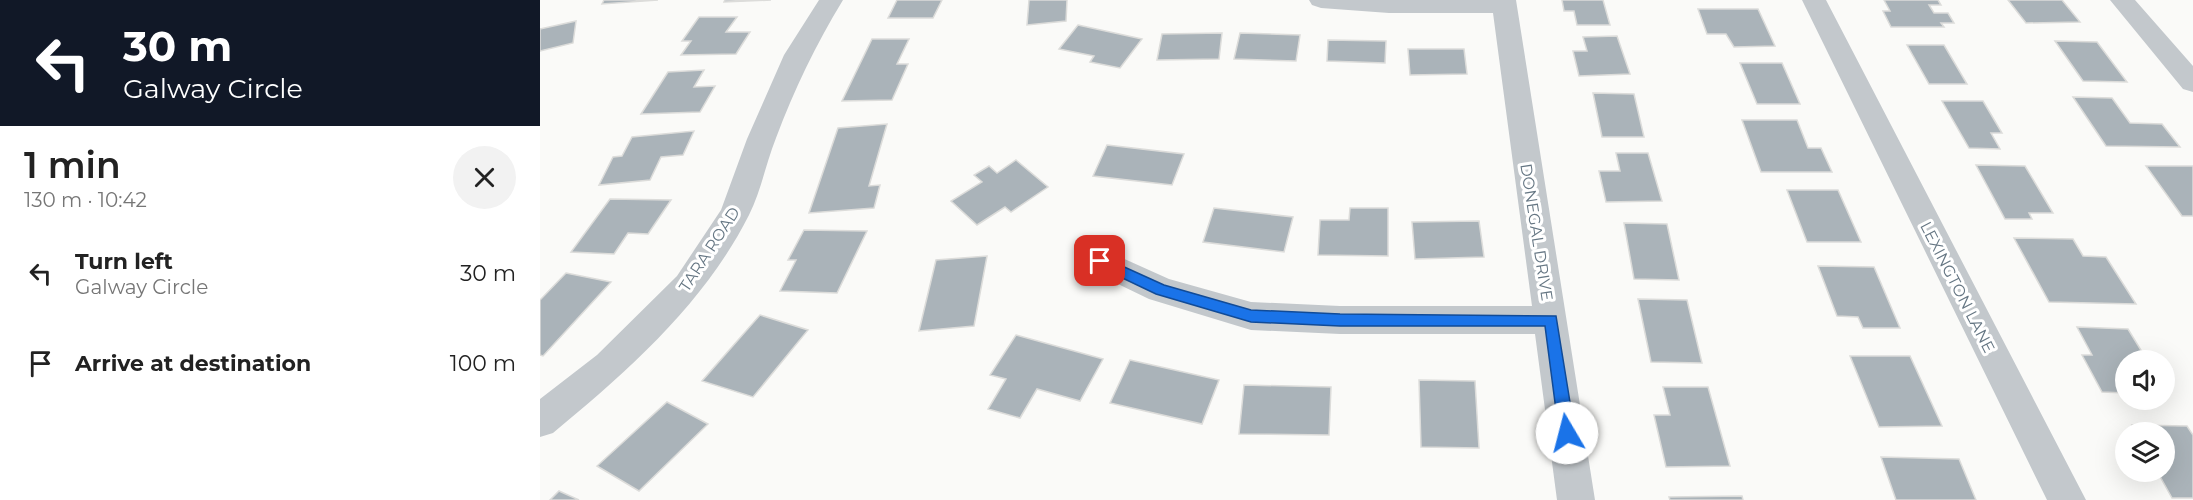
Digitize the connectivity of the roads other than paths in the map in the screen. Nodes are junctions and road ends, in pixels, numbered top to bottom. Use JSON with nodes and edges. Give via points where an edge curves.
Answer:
{"nodes":[{"id":1,"x":831,"y":0,"type":"edge"},
{"id":2,"x":1321,"y":0,"type":"edge"},
{"id":3,"x":1814,"y":0,"type":"edge"},
{"id":4,"x":2122,"y":0,"type":"edge"},
{"id":5,"x":1504,"y":2,"type":"edge"},
{"id":6,"x":2193,"y":83,"type":"edge"},
{"id":7,"x":1100,"y":261,"type":"dead end"},
{"id":8,"x":1551,"y":320,"type":"junction"},
{"id":9,"x":540,"y":421,"type":"edge"},
{"id":10,"x":1576,"y":500,"type":"edge"},
{"id":11,"x":2067,"y":500,"type":"edge"}],
"edges":[{"from":1,"to":9,"type":"street","name":"TARA ROAD","via":[[797,55],[735,213],[688,285],[609,366]]},
{"from":2,"to":5,"type":"street","via":[[1389,5]]},
{"from":3,"to":11,"type":"street","name":"LEXINGTON LANE"},
{"from":4,"to":6,"type":"street"},
{"from":5,"to":8,"type":"street","name":"DONEGAL DRIVE"},
{"from":7,"to":8,"type":"street","via":[[1161,290],[1251,316]]},
{"from":8,"to":10,"type":"street","name":"DONEGAL DRIVE"}]}
